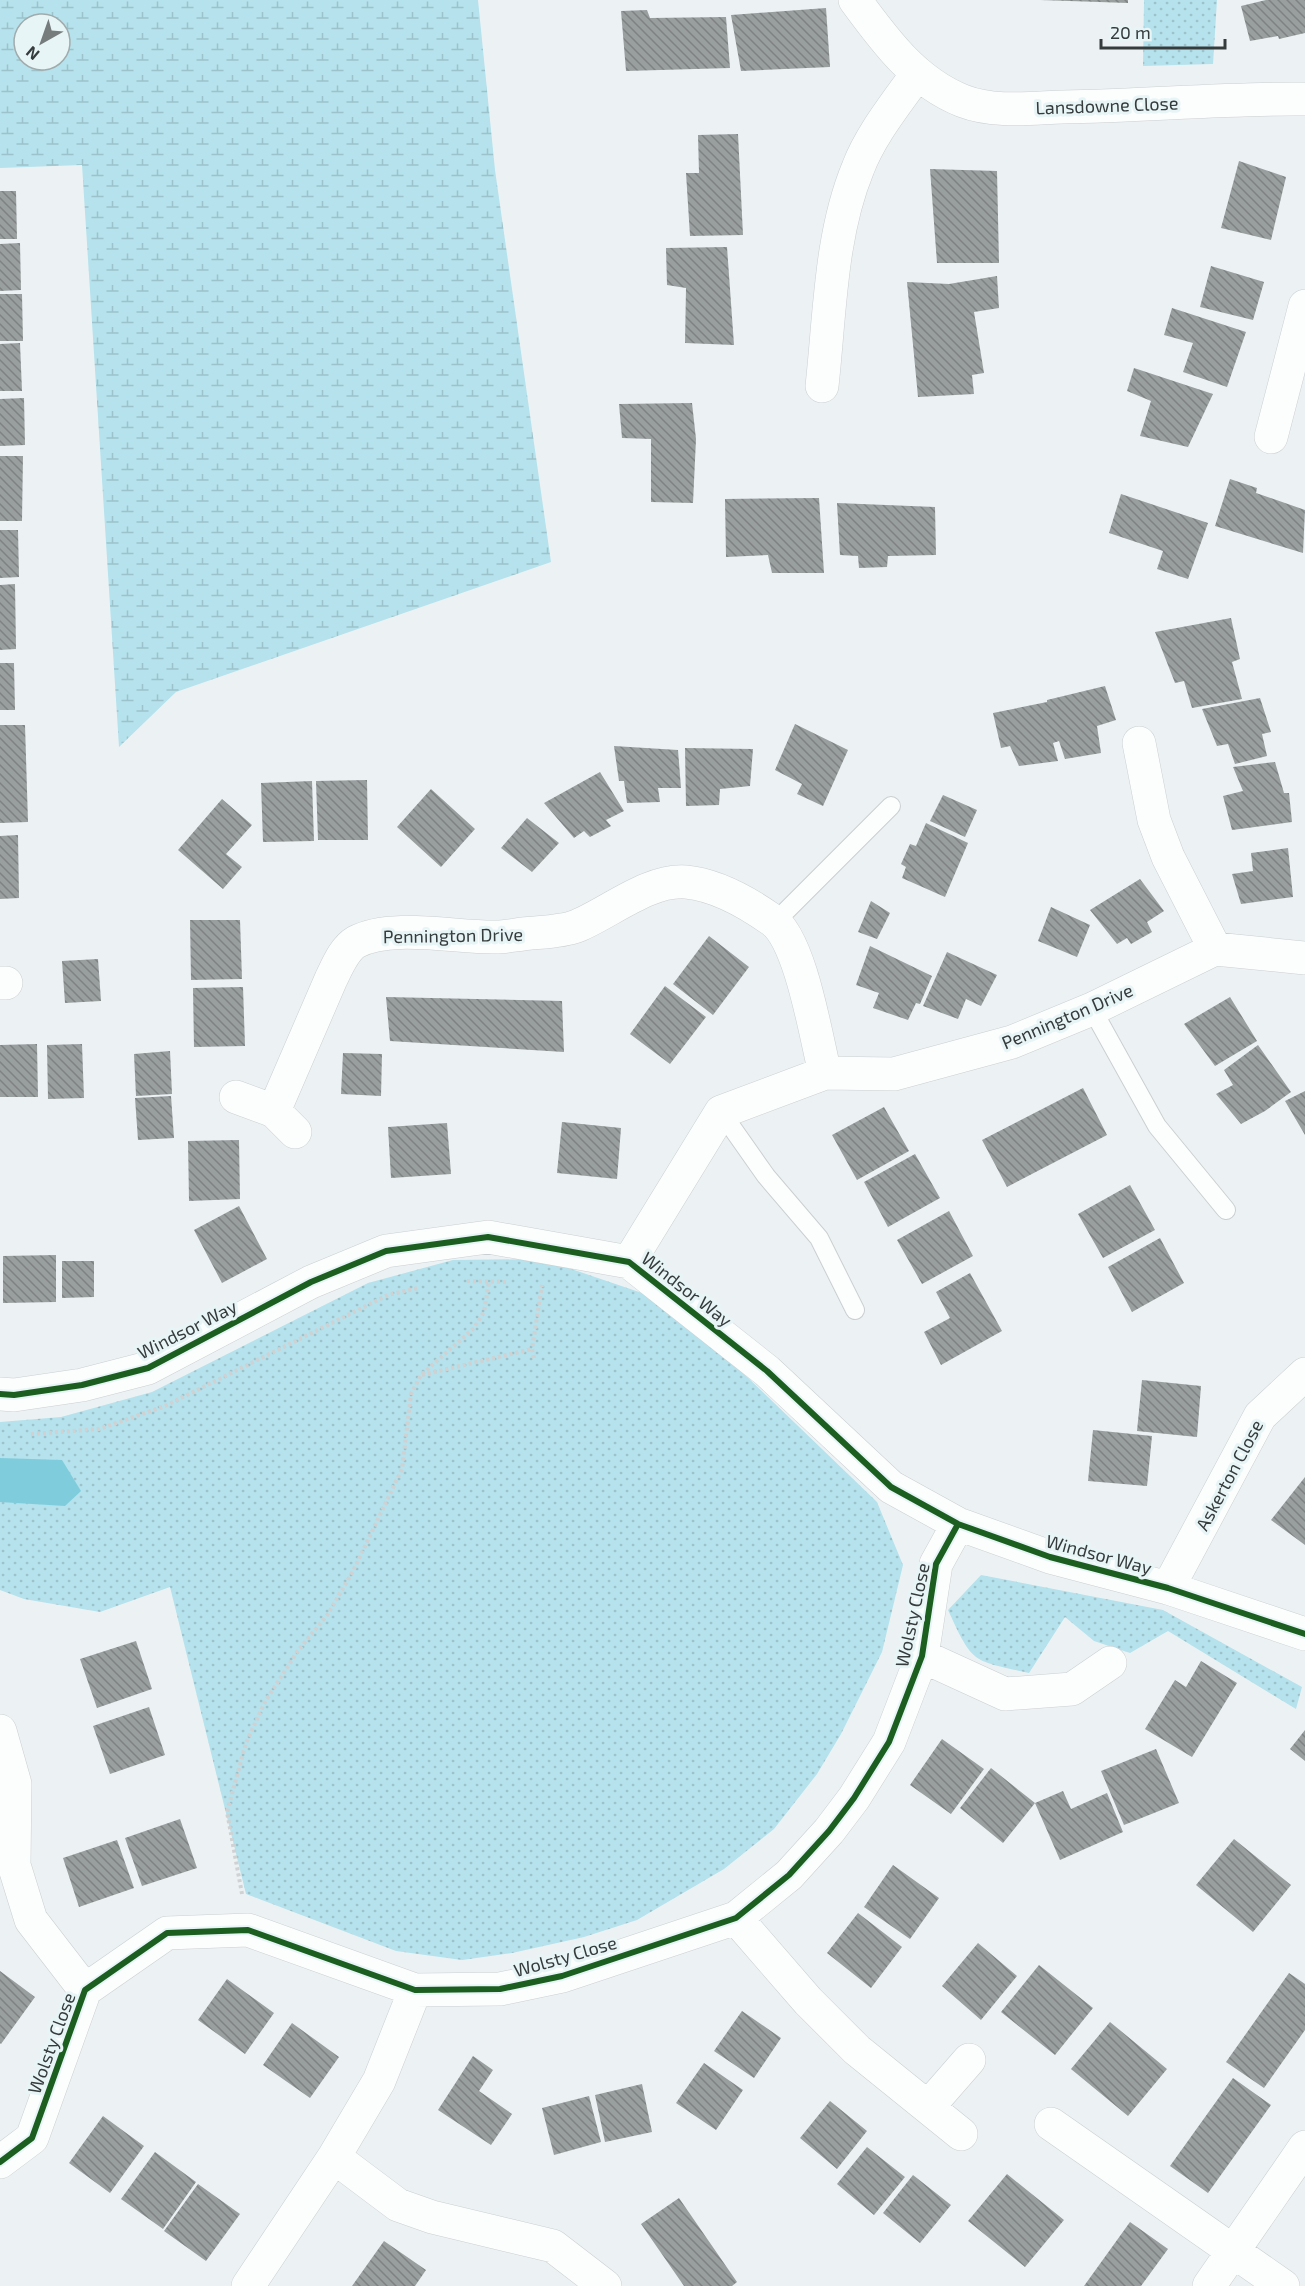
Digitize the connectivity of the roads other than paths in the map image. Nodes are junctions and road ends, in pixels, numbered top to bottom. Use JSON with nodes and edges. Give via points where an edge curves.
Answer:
{"nodes":[{"id":1,"x":855,"y":0,"type":"edge"},
{"id":2,"x":916,"y":74,"type":"junction"},
{"id":3,"x":1305,"y":99,"type":"edge"},
{"id":4,"x":1305,"y":306,"type":"edge"},
{"id":5,"x":822,"y":386,"type":"dead end"},
{"id":6,"x":1271,"y":437,"type":"dead end"},
{"id":7,"x":1139,"y":743,"type":"dead end"},
{"id":8,"x":891,"y":806,"type":"dead end"},
{"id":9,"x":775,"y":922,"type":"junction"},
{"id":10,"x":1215,"y":949,"type":"junction"},
{"id":11,"x":1305,"y":958,"type":"edge"},
{"id":12,"x":1092,"y":1010,"type":"junction"},
{"id":13,"x":825,"y":1073,"type":"junction"},
{"id":14,"x":236,"y":1097,"type":"dead end"},
{"id":15,"x":721,"y":1112,"type":"junction"},
{"id":16,"x":1226,"y":1210,"type":"dead end"},
{"id":17,"x":629,"y":1262,"type":"junction"},
{"id":18,"x":855,"y":1310,"type":"dead end"},
{"id":19,"x":1305,"y":1374,"type":"edge"},
{"id":20,"x":0,"y":1394,"type":"edge"},
{"id":21,"x":957,"y":1524,"type":"junction"},
{"id":22,"x":1168,"y":1588,"type":"junction"},
{"id":23,"x":1305,"y":1634,"type":"edge"},
{"id":24,"x":922,"y":1656,"type":"junction"},
{"id":25,"x":1110,"y":1663,"type":"dead end"},
{"id":26,"x":0,"y":1731,"type":"edge"},
{"id":27,"x":736,"y":1918,"type":"junction"},
{"id":28,"x":86,"y":1990,"type":"junction"},
{"id":29,"x":415,"y":1990,"type":"junction"},
{"id":30,"x":969,"y":2060,"type":"dead end"},
{"id":31,"x":928,"y":2107,"type":"junction"},
{"id":32,"x":1051,"y":2124,"type":"dead end"},
{"id":33,"x":961,"y":2134,"type":"dead end"},
{"id":34,"x":1305,"y":2147,"type":"edge"},
{"id":35,"x":334,"y":2157,"type":"junction"},
{"id":36,"x":0,"y":2162,"type":"edge"},
{"id":37,"x":1234,"y":2249,"type":"junction"},
{"id":38,"x":248,"y":2286,"type":"edge"},
{"id":39,"x":605,"y":2286,"type":"edge"},
{"id":40,"x":1209,"y":2286,"type":"edge"},
{"id":41,"x":1283,"y":2286,"type":"edge"}],
"edges":[{"from":1,"to":2,"type":"street","name":"Lansdowne Close","via":[[893,51]]},
{"from":2,"to":3,"type":"street","name":"Lansdowne Close","via":[[964,101],[1007,109],[1237,98]]},
{"from":2,"to":5,"type":"street","via":[[875,134],[848,197],[837,248]]},
{"from":4,"to":6,"type":"street"},
{"from":7,"to":10,"type":"street","via":[[1154,820],[1168,857]]},
{"from":8,"to":9,"type":"lane"},
{"from":9,"to":13,"type":"street","name":"Pennington Drive","via":[[795,954]]},
{"from":9,"to":14,"type":"street","name":"Pennington Drive","via":[[716,890],[683,882],[613,905],[576,927],[496,937],[436,932],[375,936],[355,943],[341,958],[284,1122]]},
{"from":10,"to":11,"type":"street"},
{"from":10,"to":12,"type":"street","name":"Pennington Drive"},
{"from":12,"to":13,"type":"street","name":"Pennington Drive","via":[[1011,1042],[894,1074]]},
{"from":12,"to":16,"type":"lane","via":[[1157,1126]]},
{"from":13,"to":15,"type":"street","name":"Pennington Drive"},
{"from":15,"to":17,"type":"street"},
{"from":15,"to":18,"type":"lane","via":[[766,1176],[819,1238]]},
{"from":17,"to":20,"type":"street","name":"Windsor Way","via":[[488,1237],[386,1251],[311,1282],[148,1368],[82,1384]]},
{"from":17,"to":21,"type":"street","name":"Windsor Way","via":[[767,1371],[891,1487]]},
{"from":19,"to":22,"type":"street","name":"Askerton Close","via":[[1260,1416]]},
{"from":21,"to":22,"type":"street","name":"Windsor Way","via":[[1050,1557]]},
{"from":21,"to":24,"type":"street","name":"Wolsty Close","via":[[936,1564]]},
{"from":22,"to":23,"type":"street","name":"Windsor Way"},
{"from":24,"to":25,"type":"street","via":[[1005,1694],[1072,1689]]},
{"from":24,"to":27,"type":"street","name":"Wolsty Close","via":[[889,1742],[854,1798],[789,1875]]},
{"from":26,"to":28,"type":"street","via":[[15,1785],[14,1866],[31,1920]]},
{"from":27,"to":29,"type":"street","name":"Wolsty Close","via":[[562,1976],[500,1989]]},
{"from":27,"to":31,"type":"street","via":[[808,2001],[857,2050]]},
{"from":28,"to":29,"type":"street","name":"Wolsty Close","via":[[167,1934],[249,1930]]},
{"from":28,"to":36,"type":"street","name":"Wolsty Close","via":[[32,2138]]},
{"from":29,"to":35,"type":"street","via":[[379,2081]]},
{"from":30,"to":31,"type":"street"},
{"from":31,"to":33,"type":"street"},
{"from":32,"to":37,"type":"street"},
{"from":34,"to":37,"type":"street"},
{"from":35,"to":38,"type":"street"},
{"from":35,"to":39,"type":"street","via":[[398,2205],[553,2246]]},
{"from":37,"to":40,"type":"street"},
{"from":37,"to":41,"type":"street"}]}
